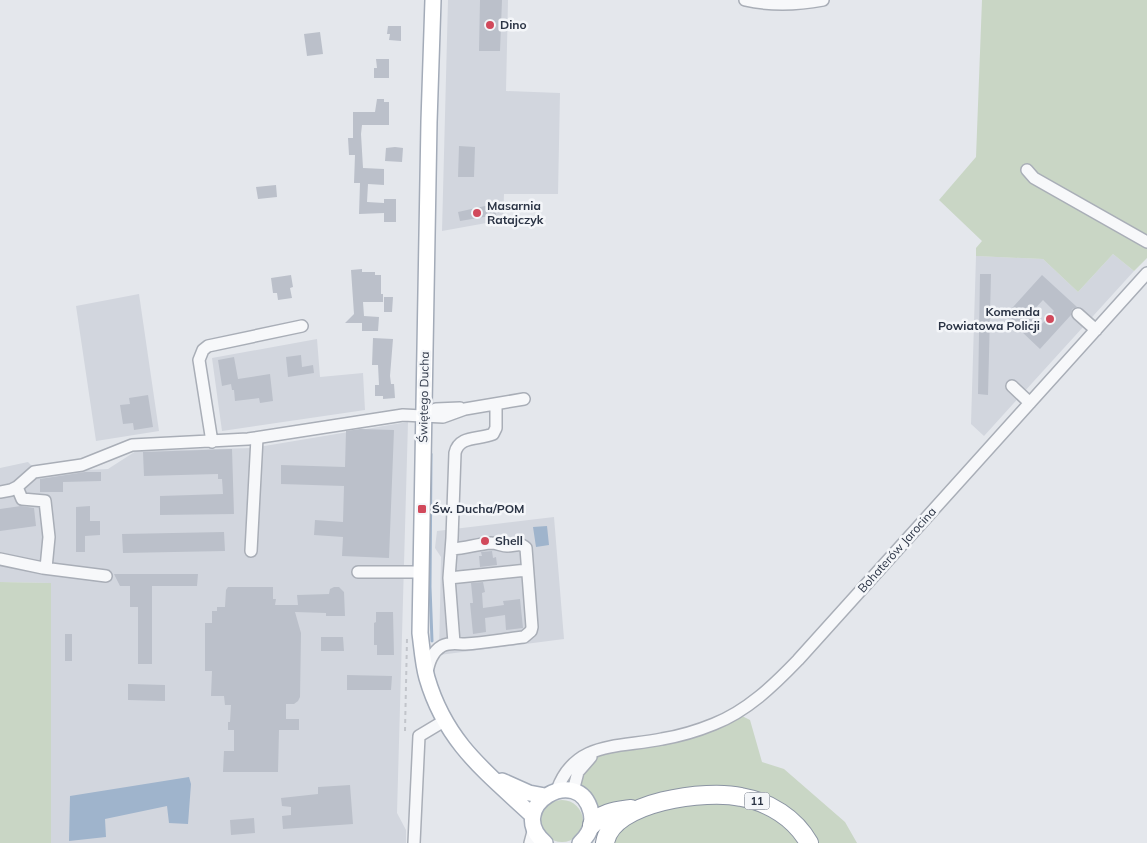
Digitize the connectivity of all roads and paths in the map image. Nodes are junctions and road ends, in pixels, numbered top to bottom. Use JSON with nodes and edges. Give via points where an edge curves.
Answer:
{"nodes":[{"id":1,"x":433,"y":0,"type":"edge"},
{"id":2,"x":745,"y":0,"type":"edge"},
{"id":3,"x":823,"y":0,"type":"edge"},
{"id":4,"x":1026,"y":170,"type":"dead end"},
{"id":5,"x":1147,"y":242,"type":"edge"},
{"id":6,"x":1147,"y":273,"type":"edge"},
{"id":7,"x":1078,"y":314,"type":"dead end"},
{"id":8,"x":302,"y":326,"type":"dead end"},
{"id":9,"x":1096,"y":330,"type":"junction"},
{"id":10,"x":1012,"y":386,"type":"dead end"},
{"id":11,"x":524,"y":399,"type":"dead end"},
{"id":12,"x":1030,"y":403,"type":"junction"},
{"id":13,"x":496,"y":404,"type":"junction"},
{"id":14,"x":424,"y":415,"type":"junction"},
{"id":15,"x":257,"y":438,"type":"junction"},
{"id":16,"x":212,"y":442,"type":"junction"},
{"id":17,"x":17,"y":487,"type":"junction"},
{"id":18,"x":0,"y":492,"type":"edge"},
{"id":19,"x":452,"y":547,"type":"junction"},
{"id":20,"x":252,"y":551,"type":"dead end"},
{"id":21,"x":0,"y":559,"type":"edge"},
{"id":22,"x":46,"y":568,"type":"junction"},
{"id":23,"x":528,"y":570,"type":"junction"},
{"id":24,"x":358,"y":572,"type":"dead end"},
{"id":25,"x":420,"y":572,"type":"junction"},
{"id":26,"x":106,"y":576,"type":"dead end"},
{"id":27,"x":449,"y":578,"type":"junction"},
{"id":28,"x":408,"y":634,"type":"dead end"},
{"id":29,"x":454,"y":643,"type":"junction"},
{"id":30,"x":426,"y":677,"type":"junction"},
{"id":31,"x":444,"y":721,"type":"junction"},
{"id":32,"x":405,"y":731,"type":"dead end"},
{"id":33,"x":599,"y":748,"type":"junction"},
{"id":34,"x":487,"y":774,"type":"junction"},
{"id":35,"x":573,"y":792,"type":"junction"},
{"id":36,"x":551,"y":793,"type":"junction"},
{"id":37,"x":648,"y":806,"type":"junction"},
{"id":38,"x":534,"y":822,"type":"junction"},
{"id":39,"x":586,"y":837,"type":"edge"},
{"id":40,"x":414,"y":843,"type":"edge"},
{"id":41,"x":530,"y":843,"type":"edge"},
{"id":42,"x":545,"y":843,"type":"edge"},
{"id":43,"x":605,"y":843,"type":"edge"},
{"id":44,"x":810,"y":843,"type":"edge"}],
"edges":[{"from":1,"to":14,"type":"main road","name":"Świętego Ducha"},
{"from":2,"to":3,"type":"street","via":[[776,5]]},
{"from":4,"to":5,"type":"street","via":[[1034,178]]},
{"from":6,"to":9,"type":"street","name":"Bohaterów Jarocina"},
{"from":7,"to":9,"type":"street"},
{"from":8,"to":16,"type":"street","via":[[208,346],[203,350],[198,360]]},
{"from":9,"to":12,"type":"street","name":"Bohaterów Jarocina"},
{"from":10,"to":12,"type":"street"},
{"from":11,"to":13,"type":"street"},
{"from":12,"to":33,"type":"street","name":"Bohaterów Jarocina","via":[[767,692],[738,712],[691,732]]},
{"from":13,"to":14,"type":"street","via":[[465,409],[443,417]]},
{"from":13,"to":19,"type":"street","via":[[496,428],[492,434],[460,442],[455,449]]},
{"from":14,"to":15,"type":"street","via":[[403,415]]},
{"from":14,"to":25,"type":"main road","name":"Świętego Ducha"},
{"from":15,"to":16,"type":"street"},
{"from":15,"to":20,"type":"street"},
{"from":16,"to":17,"type":"street","via":[[132,445],[82,465],[34,472]]},
{"from":17,"to":18,"type":"street"},
{"from":17,"to":22,"type":"street","via":[[22,499],[45,501],[49,537]]},
{"from":19,"to":23,"type":"street","via":[[493,543],[523,545],[527,549]]},
{"from":19,"to":27,"type":"street"},
{"from":21,"to":22,"type":"street"},
{"from":22,"to":26,"type":"street"},
{"from":23,"to":27,"type":"street"},
{"from":23,"to":29,"type":"street","via":[[532,624],[528,634]]},
{"from":24,"to":25,"type":"street"},
{"from":25,"to":30,"type":"main road","name":"Świętego Ducha","via":[[420,633]]},
{"from":27,"to":29,"type":"street"},
{"from":28,"to":32,"type":"path"},
{"from":29,"to":30,"type":"street","via":[[444,645],[434,653]]},
{"from":30,"to":31,"type":"main road","name":"Świętego Ducha"},
{"from":31,"to":34,"type":"main road","name":"Świętego Ducha","via":[[456,741]]},
{"from":31,"to":40,"type":"street","via":[[419,736]]},
{"from":33,"to":35,"type":"street","via":[[578,772]]},
{"from":33,"to":36,"type":"street","name":"Bohaterów Jarocina","via":[[572,764]]},
{"from":34,"to":36,"type":"main road","name":"Świętego Ducha","via":[[529,793]]},
{"from":34,"to":38,"type":"main road","name":"Świętego Ducha"},
{"from":35,"to":36,"type":"main road","name":"Świętego Ducha"},
{"from":35,"to":39,"type":"main road","via":[[586,801],[592,816]]},
{"from":36,"to":38,"type":"main road","via":[[535,808]]},
{"from":37,"to":39,"type":"highway","number":"11","via":[[596,818]]},
{"from":37,"to":43,"type":"highway","number":"11","via":[[618,821]]},
{"from":37,"to":44,"type":"highway","number":"11","via":[[689,796],[726,794],[741,797],[781,813]]},
{"from":38,"to":41,"type":"street"},
{"from":38,"to":42,"type":"main road","name":"Świętego Ducha","via":[[537,834]]}]}
